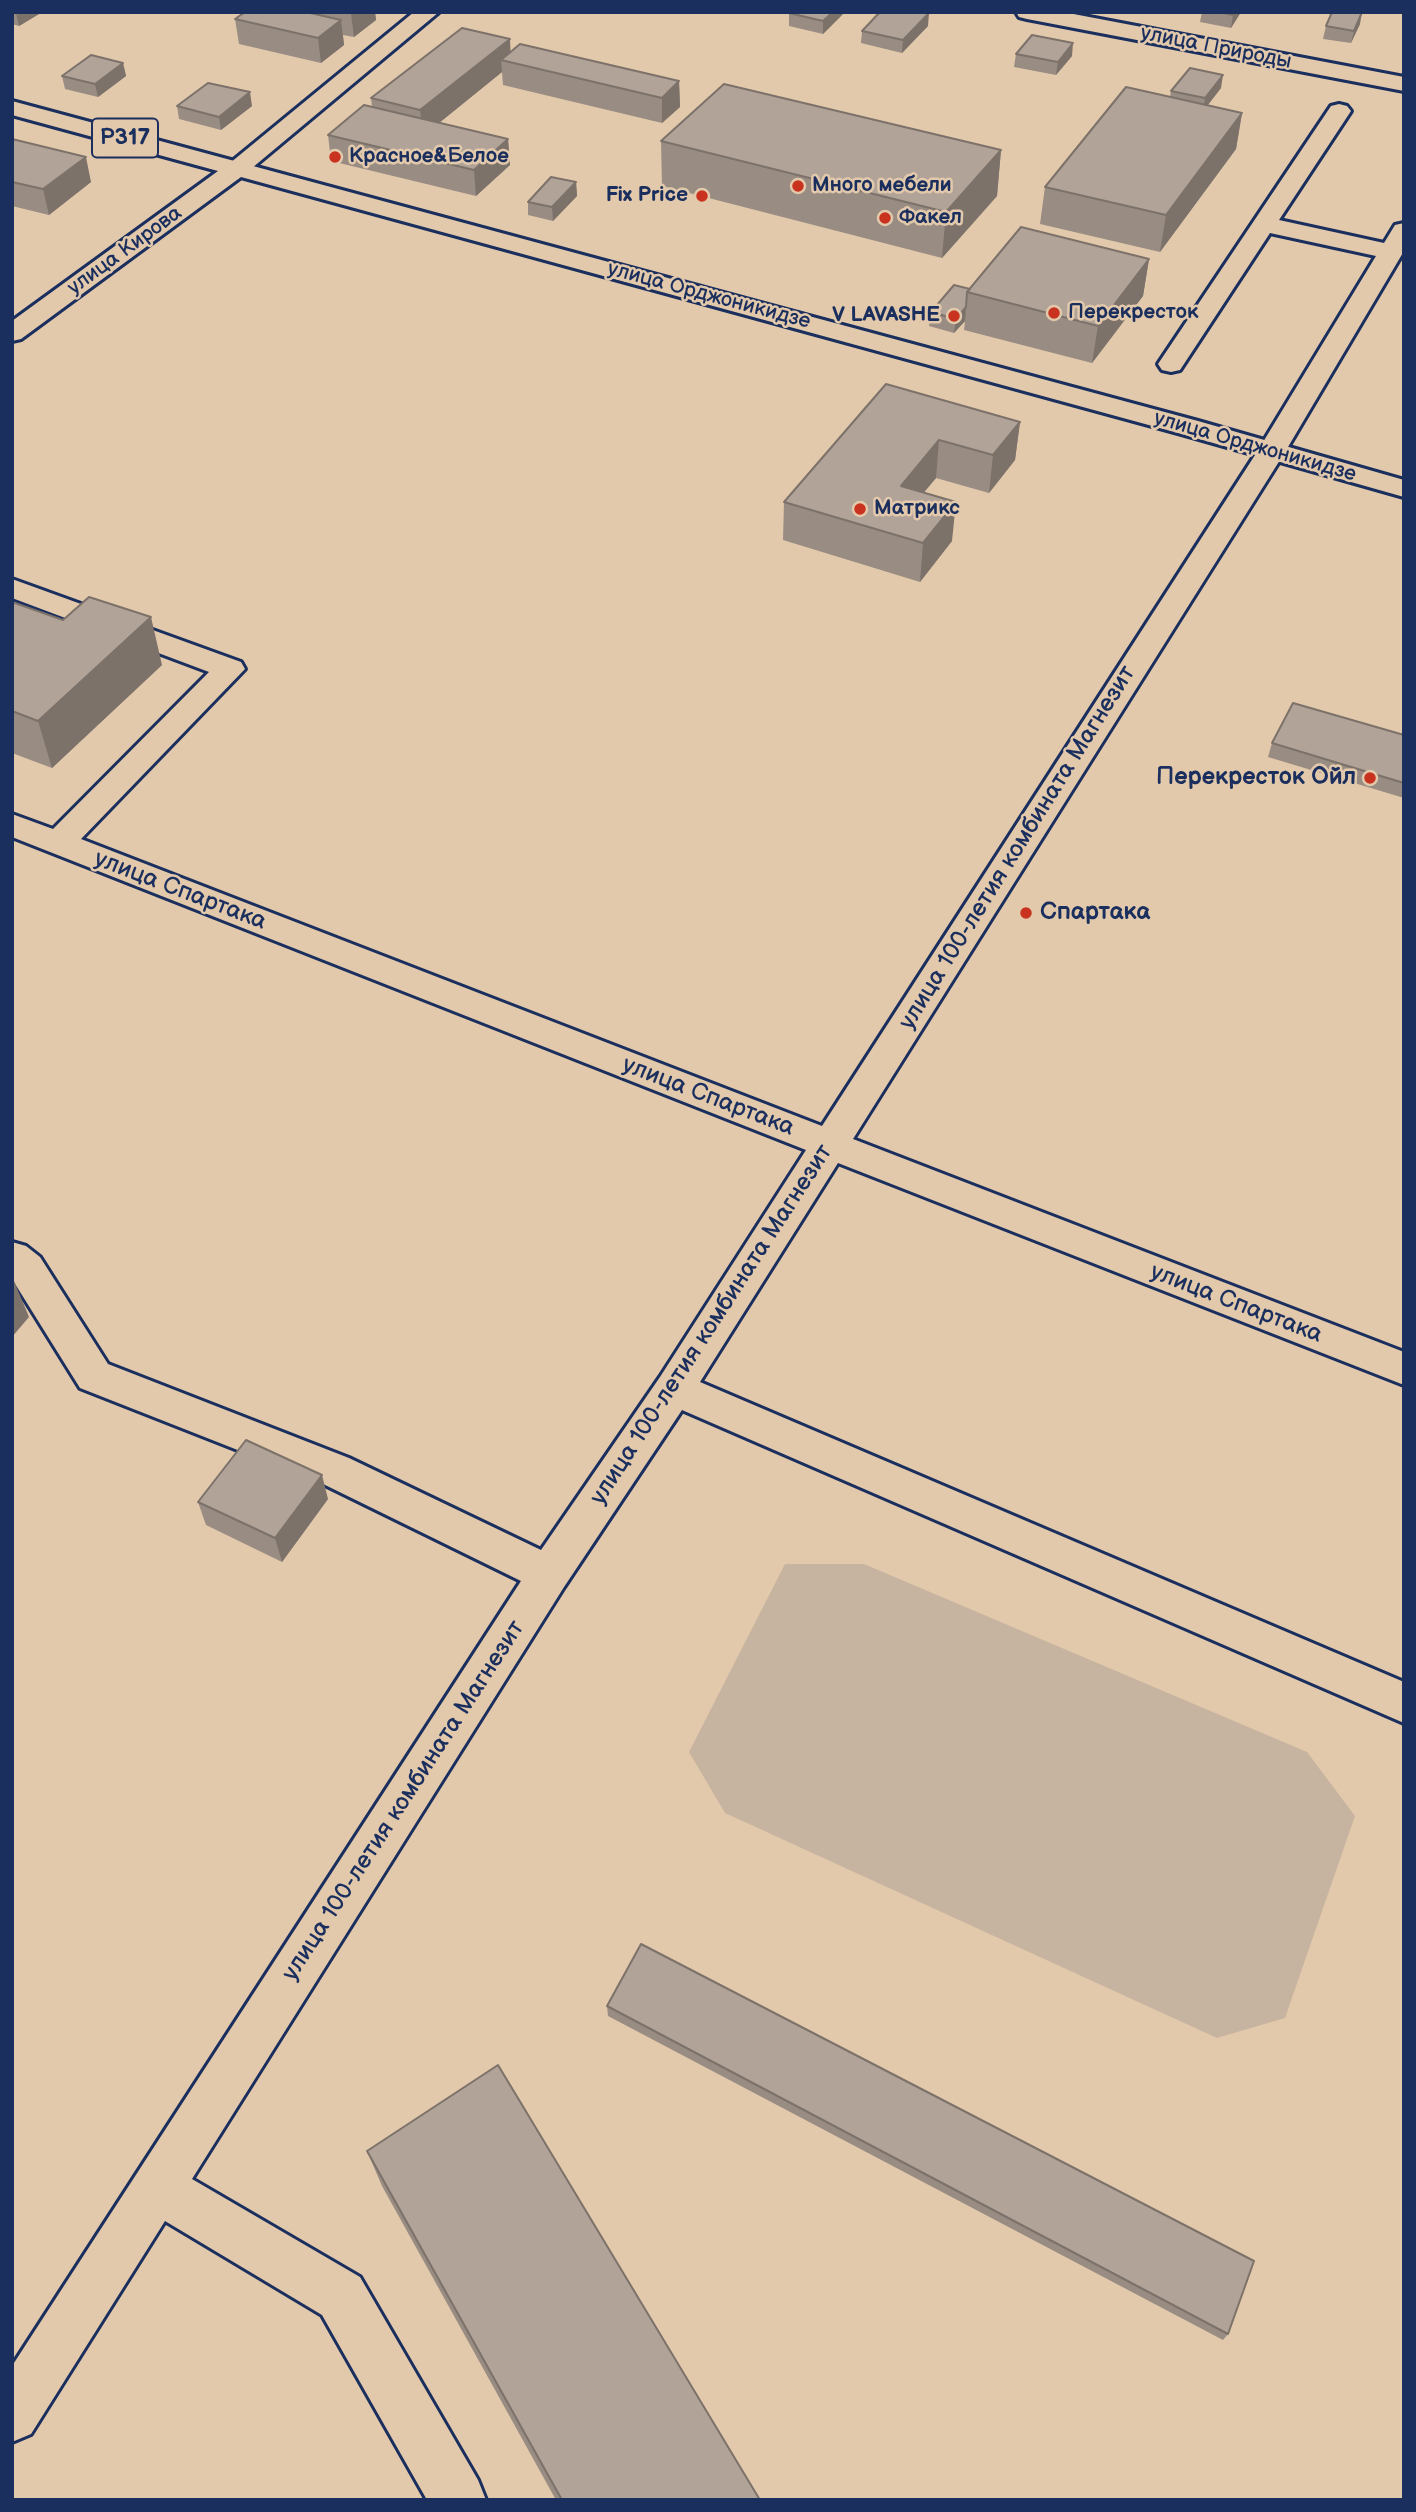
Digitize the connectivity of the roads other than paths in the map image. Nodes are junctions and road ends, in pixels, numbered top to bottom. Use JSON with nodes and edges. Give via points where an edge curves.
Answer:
{"nodes":[{"id":1,"x":428,"y":12,"type":"edge"},
{"id":2,"x":1027,"y":12,"type":"edge"},
{"id":3,"x":1404,"y":84,"type":"edge"},
{"id":4,"x":12,"y":108,"type":"edge"},
{"id":5,"x":1339,"y":111,"type":"dead end"},
{"id":6,"x":238,"y":168,"type":"junction"},
{"id":7,"x":1265,"y":223,"type":"junction"},
{"id":8,"x":1397,"y":241,"type":"edge"},
{"id":9,"x":12,"y":333,"type":"edge"},
{"id":10,"x":1171,"y":364,"type":"dead end"},
{"id":11,"x":1271,"y":452,"type":"junction"},
{"id":12,"x":1404,"y":489,"type":"edge"},
{"id":13,"x":12,"y":588,"type":"edge"},
{"id":14,"x":12,"y":825,"type":"edge"},
{"id":15,"x":58,"y":843,"type":"junction"},
{"id":16,"x":829,"y":1145,"type":"junction"},
{"id":17,"x":12,"y":1257,"type":"edge"},
{"id":18,"x":1404,"y":1369,"type":"edge"},
{"id":19,"x":674,"y":1389,"type":"junction"},
{"id":20,"x":549,"y":1574,"type":"junction"},
{"id":21,"x":1404,"y":1703,"type":"edge"},
{"id":22,"x":158,"y":2188,"type":"junction"},
{"id":23,"x":12,"y":2415,"type":"edge"},
{"id":24,"x":458,"y":2500,"type":"edge"}],
"edges":[{"from":1,"to":6,"type":"street","name":"улица Кирова"},
{"from":2,"to":3,"type":"street","name":"улица Природы"},
{"from":4,"to":6,"type":"street","name":"улица Орджоникидзе","number":"Р317"},
{"from":5,"to":7,"type":"street"},
{"from":6,"to":9,"type":"street","name":"улица Кирова"},
{"from":6,"to":11,"type":"street","name":"улица Орджоникидзе"},
{"from":7,"to":8,"type":"street"},
{"from":7,"to":10,"type":"street"},
{"from":8,"to":11,"type":"street","name":"улица 100-летия комбината Магнезит"},
{"from":11,"to":12,"type":"street","name":"улица Орджоникидзе"},
{"from":11,"to":16,"type":"street","name":"улица 100-летия комбината Магнезит"},
{"from":13,"to":15,"type":"street","via":[[230,670]]},
{"from":14,"to":15,"type":"street","name":"улица Спартака"},
{"from":15,"to":16,"type":"street","name":"улица Спартака"},
{"from":16,"to":18,"type":"street","name":"улица Спартака"},
{"from":16,"to":19,"type":"street","name":"улица 100-летия комбината Магнезит"},
{"from":17,"to":20,"type":"street","via":[[26,1268],[93,1376],[334,1470]]},
{"from":19,"to":20,"type":"street","name":"улица 100-летия комбината Магнезит"},
{"from":19,"to":21,"type":"street"},
{"from":20,"to":22,"type":"street","name":"улица 100-летия комбината Магнезит"},
{"from":22,"to":23,"type":"street","name":"улица 100-летия комбината Магнезит"},
{"from":22,"to":24,"type":"street","via":[[341,2296]]}]}
